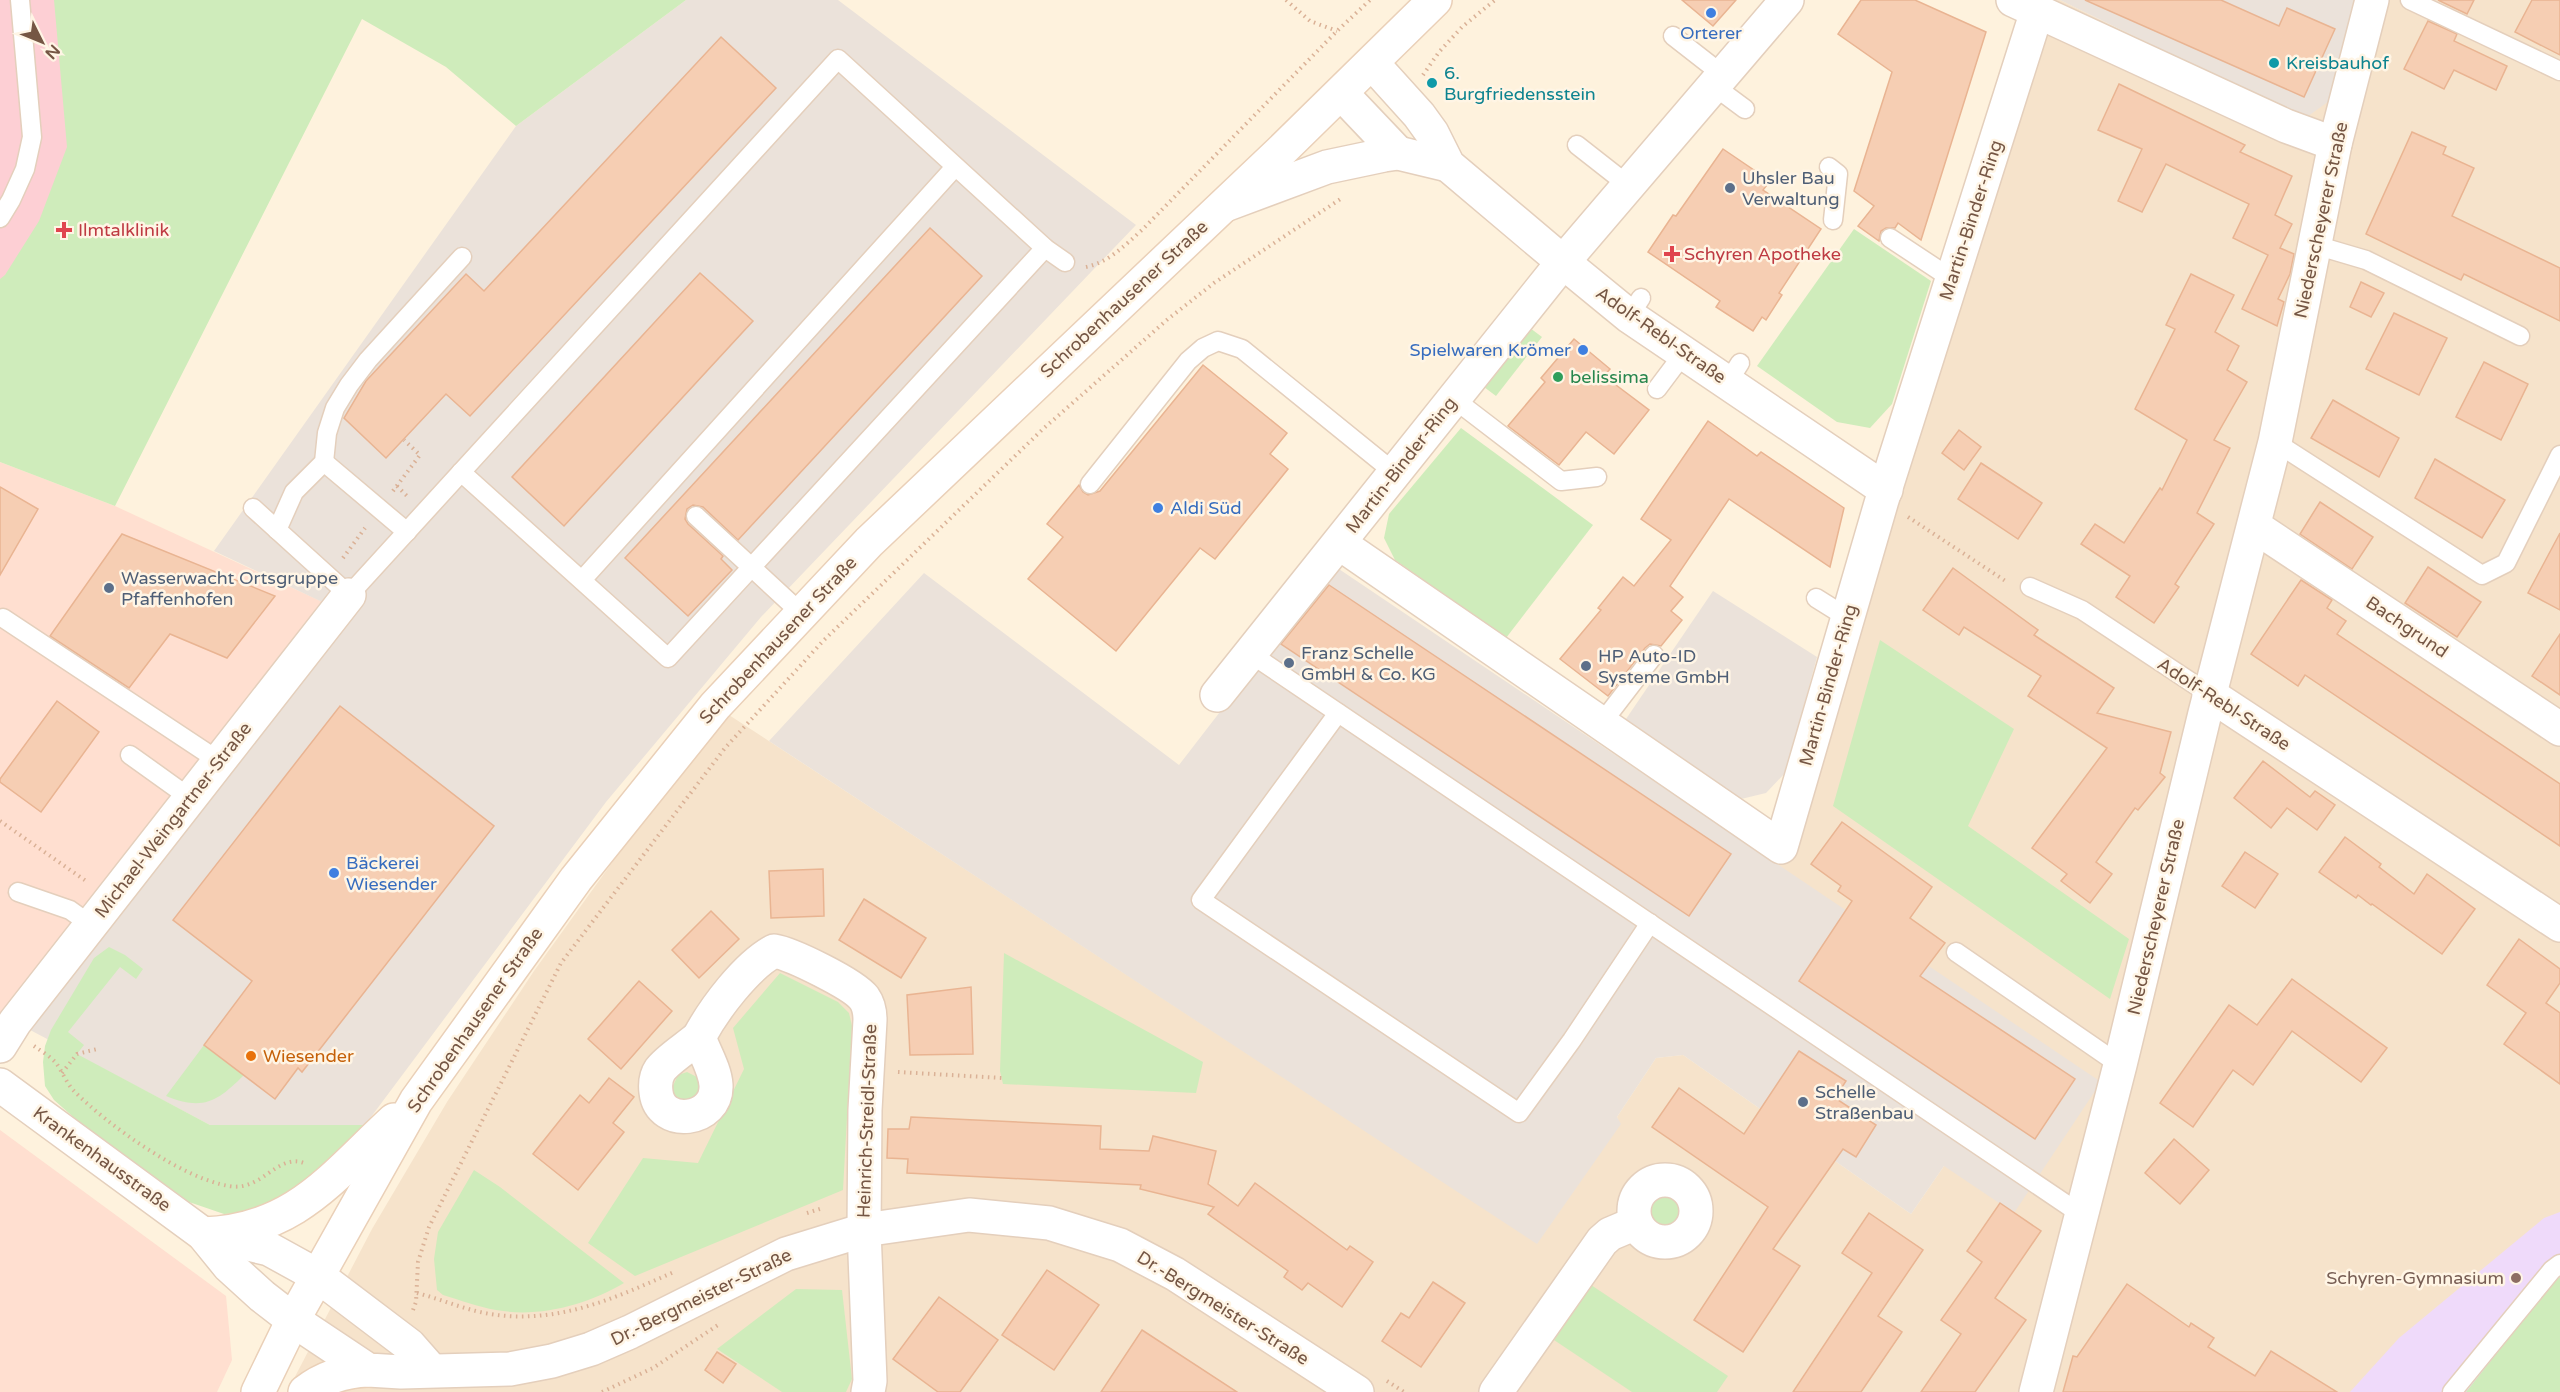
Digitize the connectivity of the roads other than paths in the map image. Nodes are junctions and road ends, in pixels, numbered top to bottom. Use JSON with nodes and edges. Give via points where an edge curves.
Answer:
{"nodes":[{"id":1,"x":20,"y":0,"type":"edge"},
{"id":2,"x":1435,"y":0,"type":"edge"},
{"id":3,"x":1787,"y":0,"type":"edge"},
{"id":4,"x":2372,"y":0,"type":"edge"},
{"id":5,"x":2410,"y":0,"type":"edge"},
{"id":6,"x":2025,"y":6,"type":"edge"},
{"id":7,"x":1673,"y":36,"type":"dead end"},
{"id":8,"x":1372,"y":63,"type":"junction"},
{"id":9,"x":2560,"y":71,"type":"edge"},
{"id":10,"x":1718,"y":81,"type":"junction"},
{"id":11,"x":1341,"y":93,"type":"junction"},
{"id":12,"x":1745,"y":110,"type":"dead end"},
{"id":13,"x":2335,"y":144,"type":"junction"},
{"id":14,"x":1577,"y":145,"type":"dead end"},
{"id":15,"x":1398,"y":153,"type":"junction"},
{"id":16,"x":1448,"y":165,"type":"junction"},
{"id":17,"x":1829,"y":166,"type":"dead end"},
{"id":18,"x":955,"y":167,"type":"junction"},
{"id":19,"x":1628,"y":185,"type":"junction"},
{"id":20,"x":1225,"y":205,"type":"junction"},
{"id":21,"x":0,"y":218,"type":"edge"},
{"id":22,"x":1833,"y":220,"type":"dead end"},
{"id":23,"x":1890,"y":238,"type":"dead end"},
{"id":24,"x":2315,"y":245,"type":"junction"},
{"id":25,"x":1045,"y":248,"type":"junction"},
{"id":26,"x":462,"y":257,"type":"dead end"},
{"id":27,"x":1065,"y":262,"type":"road end"},
{"id":28,"x":1563,"y":262,"type":"junction"},
{"id":29,"x":1952,"y":279,"type":"junction"},
{"id":30,"x":2520,"y":336,"type":"dead end"},
{"id":31,"x":1684,"y":353,"type":"junction"},
{"id":32,"x":1657,"y":389,"type":"dead end"},
{"id":33,"x":1454,"y":399,"type":"junction"},
{"id":34,"x":2275,"y":442,"type":"junction"},
{"id":35,"x":2560,"y":455,"type":"edge"},
{"id":36,"x":324,"y":462,"type":"junction"},
{"id":37,"x":461,"y":472,"type":"junction"},
{"id":38,"x":1395,"y":473,"type":"junction"},
{"id":39,"x":1597,"y":477,"type":"dead end"},
{"id":40,"x":1090,"y":484,"type":"dead end"},
{"id":41,"x":1884,"y":495,"type":"junction"},
{"id":42,"x":253,"y":508,"type":"dead end"},
{"id":43,"x":696,"y":516,"type":"dead end"},
{"id":44,"x":2254,"y":526,"type":"junction"},
{"id":45,"x":277,"y":530,"type":"junction"},
{"id":46,"x":407,"y":531,"type":"junction"},
{"id":47,"x":1339,"y":543,"type":"junction"},
{"id":48,"x":752,"y":567,"type":"junction"},
{"id":49,"x":582,"y":580,"type":"junction"},
{"id":50,"x":2030,"y":587,"type":"road end"},
{"id":51,"x":349,"y":595,"type":"junction"},
{"id":52,"x":1816,"y":598,"type":"dead end"},
{"id":53,"x":801,"y":613,"type":"junction"},
{"id":54,"x":3,"y":618,"type":"dead end"},
{"id":55,"x":1848,"y":618,"type":"junction"},
{"id":56,"x":1251,"y":654,"type":"junction"},
{"id":57,"x":1654,"y":655,"type":"dead end"},
{"id":58,"x":2210,"y":694,"type":"junction"},
{"id":59,"x":1218,"y":695,"type":"dead end"},
{"id":60,"x":1338,"y":713,"type":"junction"},
{"id":61,"x":1601,"y":724,"type":"junction"},
{"id":62,"x":2560,"y":729,"type":"edge"},
{"id":63,"x":130,"y":755,"type":"dead end"},
{"id":64,"x":219,"y":761,"type":"junction"},
{"id":65,"x":190,"y":798,"type":"junction"},
{"id":66,"x":18,"y":892,"type":"dead end"},
{"id":67,"x":1650,"y":923,"type":"junction"},
{"id":68,"x":91,"y":925,"type":"junction"},
{"id":69,"x":2560,"y":925,"type":"edge"},
{"id":70,"x":1956,"y":952,"type":"dead end"},
{"id":71,"x":699,"y":1037,"type":"dead end"},
{"id":72,"x":6,"y":1038,"type":"edge"},
{"id":73,"x":2120,"y":1065,"type":"junction"},
{"id":74,"x":0,"y":1085,"type":"edge"},
{"id":75,"x":416,"y":1101,"type":"junction"},
{"id":76,"x":2082,"y":1215,"type":"junction"},
{"id":77,"x":864,"y":1216,"type":"junction"},
{"id":78,"x":1636,"y":1223,"type":"dead end"},
{"id":79,"x":203,"y":1234,"type":"junction"},
{"id":80,"x":2560,"y":1264,"type":"edge"},
{"id":81,"x":318,"y":1276,"type":"junction"},
{"id":82,"x":293,"y":1320,"type":"junction"},
{"id":83,"x":368,"y":1370,"type":"junction"},
{"id":84,"x":431,"y":1370,"type":"junction"},
{"id":85,"x":1371,"y":1386,"type":"edge"},
{"id":86,"x":258,"y":1392,"type":"edge"},
{"id":87,"x":305,"y":1392,"type":"edge"},
{"id":88,"x":868,"y":1392,"type":"edge"},
{"id":89,"x":1496,"y":1392,"type":"edge"},
{"id":90,"x":2036,"y":1392,"type":"edge"},
{"id":91,"x":2452,"y":1392,"type":"edge"}],
"edges":[{"from":1,"to":21,"type":"lane","via":[[33,137],[25,169]]},
{"from":2,"to":8,"type":"street","name":"Schrobenhausener Straße"},
{"from":3,"to":10,"type":"street","name":"Martin-Binder-Ring","via":[[1767,39]]},
{"from":4,"to":13,"type":"street","name":"Niederscheyerer Straße"},
{"from":5,"to":9,"type":"lane"},
{"from":6,"to":13,"type":"street","name":"Martin-Binder-Ring","via":[[2286,126]]},
{"from":6,"to":29,"type":"street","name":"Martin-Binder-Ring"},
{"from":7,"to":10,"type":"lane"},
{"from":8,"to":11,"type":"street","name":"Schrobenhausener Straße"},
{"from":8,"to":16,"type":"street","name":"Adolf-Rebl-Straße","via":[[1432,133]]},
{"from":10,"to":12,"type":"lane"},
{"from":10,"to":19,"type":"street","name":"Martin-Binder-Ring"},
{"from":11,"to":15,"type":"street"},
{"from":11,"to":20,"type":"street","name":"Schrobenhausener Straße"},
{"from":13,"to":24,"type":"street","name":"Niederscheyerer Straße"},
{"from":14,"to":19,"type":"lane"},
{"from":15,"to":16,"type":"street","name":"Adolf-Rebl-Straße"},
{"from":15,"to":20,"type":"street","name":"Adolf-Rebl-Straße","via":[[1327,167]]},
{"from":16,"to":28,"type":"street","name":"Adolf-Rebl-Straße"},
{"from":17,"to":22,"type":"lane","via":[[1838,174]]},
{"from":18,"to":25,"type":"lane"},
{"from":18,"to":37,"type":"lane","via":[[838,59]]},
{"from":18,"to":49,"type":"lane"},
{"from":19,"to":28,"type":"street","name":"Martin-Binder-Ring"},
{"from":20,"to":53,"type":"street","name":"Schrobenhausener Straße","via":[[932,481]]},
{"from":23,"to":29,"type":"lane"},
{"from":24,"to":30,"type":"lane","via":[[2366,260]]},
{"from":24,"to":34,"type":"street","name":"Niederscheyerer Straße"},
{"from":25,"to":27,"type":"lane"},
{"from":25,"to":48,"type":"lane"},
{"from":26,"to":36,"type":"lane","via":[[349,386],[335,408]]},
{"from":28,"to":31,"type":"street","name":"Adolf-Rebl-Straße","via":[[1635,307]]},
{"from":28,"to":33,"type":"street","name":"Martin-Binder-Ring"},
{"from":29,"to":41,"type":"street","name":"Martin-Binder-Ring"},
{"from":31,"to":32,"type":"lane"},
{"from":31,"to":41,"type":"street","name":"Adolf-Rebl-Straße","via":[[1734,373]]},
{"from":33,"to":38,"type":"street","name":"Martin-Binder-Ring"},
{"from":33,"to":39,"type":"lane","via":[[1560,481]]},
{"from":34,"to":35,"type":"lane","via":[[2482,575],[2506,563]]},
{"from":34,"to":44,"type":"street","name":"Niederscheyerer Straße"},
{"from":36,"to":45,"type":"lane","via":[[294,492]]},
{"from":36,"to":46,"type":"lane"},
{"from":37,"to":46,"type":"lane"},
{"from":37,"to":49,"type":"lane"},
{"from":38,"to":40,"type":"lane","via":[[1242,349],[1218,341],[1188,361]]},
{"from":38,"to":47,"type":"street","name":"Martin-Binder-Ring"},
{"from":41,"to":55,"type":"street","name":"Martin-Binder-Ring"},
{"from":42,"to":45,"type":"lane"},
{"from":43,"to":48,"type":"lane"},
{"from":44,"to":58,"type":"street","name":"Niederscheyerer Straße"},
{"from":44,"to":62,"type":"street","name":"Bachgrund"},
{"from":45,"to":51,"type":"lane"},
{"from":46,"to":51,"type":"lane"},
{"from":47,"to":56,"type":"street","name":"Martin-Binder-Ring"},
{"from":47,"to":61,"type":"street","name":"Martin-Binder-Ring"},
{"from":48,"to":49,"type":"lane","via":[[668,658]]},
{"from":48,"to":53,"type":"lane"},
{"from":50,"to":58,"type":"lane","name":"Adolf-Rebl-Straße","via":[[2082,610]]},
{"from":51,"to":64,"type":"street","name":"Michael-Weingartner-Straße"},
{"from":52,"to":55,"type":"lane"},
{"from":53,"to":75,"type":"street","name":"Schrobenhausener Straße","via":[[715,706],[576,879]]},
{"from":54,"to":64,"type":"lane"},
{"from":55,"to":61,"type":"street","name":"Martin-Binder-Ring","via":[[1781,847]]},
{"from":56,"to":59,"type":"street","name":"Martin-Binder-Ring"},
{"from":56,"to":60,"type":"lane"},
{"from":57,"to":61,"type":"lane"},
{"from":58,"to":69,"type":"street","name":"Adolf-Rebl-Straße"},
{"from":58,"to":73,"type":"street","name":"Niederscheyerer Straße"},
{"from":60,"to":67,"type":"lane"},
{"from":60,"to":67,"type":"lane","via":[[1201,900],[1519,1113]]},
{"from":63,"to":65,"type":"lane"},
{"from":64,"to":65,"type":"street","name":"Michael-Weingartner-Straße"},
{"from":65,"to":68,"type":"street","name":"Michael-Weingartner-Straße"},
{"from":66,"to":68,"type":"lane","via":[[69,910]]},
{"from":67,"to":76,"type":"lane"},
{"from":68,"to":72,"type":"street","name":"Michael-Weingartner-Straße"},
{"from":70,"to":73,"type":"lane"},
{"from":71,"to":77,"type":"street","name":"Heinrich-Streidl-Straße","via":[[708,1019],[763,957],[774,951],[785,953],[865,999],[870,1020]]},
{"from":73,"to":76,"type":"street","name":"Niederscheyerer Straße"},
{"from":74,"to":79,"type":"street","name":"Krankenhausstraße"},
{"from":75,"to":79,"type":"street","via":[[315,1194],[292,1210],[256,1227]]},
{"from":75,"to":81,"type":"street","name":"Schrobenhausener Straße"},
{"from":76,"to":90,"type":"street","name":"Niederscheyerer Straße"},
{"from":77,"to":84,"type":"street","name":"Dr.-Bergmeister-Straße","via":[[591,1349],[510,1369]]},
{"from":77,"to":85,"type":"street","name":"Dr.-Bergmeister-Straße","via":[[969,1215],[1049,1223],[1120,1245]]},
{"from":77,"to":88,"type":"street","name":"Heinrich-Streidl-Straße"},
{"from":78,"to":89,"type":"street","via":[[1602,1241]]},
{"from":79,"to":81,"type":"street","name":"Krankenhausstraße","via":[[269,1249]]},
{"from":79,"to":82,"type":"street","name":"Krankenhausstraße","via":[[229,1266]]},
{"from":80,"to":91,"type":"lane"},
{"from":81,"to":82,"type":"street","name":"Schrobenhausener Straße"},
{"from":81,"to":84,"type":"street","via":[[409,1345]]},
{"from":82,"to":83,"type":"street"},
{"from":82,"to":86,"type":"street","name":"Schrobenhausener Straße"},
{"from":83,"to":84,"type":"street","name":"Dr.-Bergmeister-Straße"},
{"from":83,"to":87,"type":"street","name":"Dr.-Bergmeister-Straße","via":[[339,1374]]}]}
